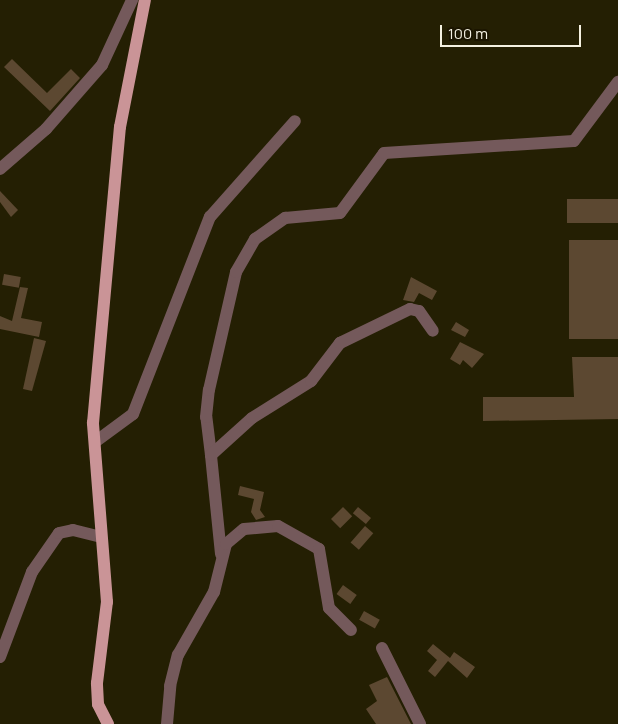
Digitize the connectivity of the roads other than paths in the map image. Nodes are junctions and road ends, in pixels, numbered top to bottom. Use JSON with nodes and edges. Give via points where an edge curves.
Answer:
{"nodes":[{"id":1,"x":132,"y":0,"type":"edge"},
{"id":2,"x":145,"y":0,"type":"edge"},
{"id":3,"x":618,"y":82,"type":"edge"},
{"id":4,"x":295,"y":121,"type":"dead end"},
{"id":5,"x":0,"y":169,"type":"edge"},
{"id":6,"x":433,"y":331,"type":"dead end"},
{"id":7,"x":95,"y":442,"type":"junction"},
{"id":8,"x":212,"y":455,"type":"junction"},
{"id":9,"x":101,"y":538,"type":"junction"},
{"id":10,"x":222,"y":558,"type":"junction"},
{"id":11,"x":351,"y":630,"type":"dead end"},
{"id":12,"x":382,"y":648,"type":"dead end"},
{"id":13,"x":0,"y":657,"type":"edge"},
{"id":14,"x":108,"y":724,"type":"edge"},
{"id":15,"x":167,"y":724,"type":"edge"},
{"id":16,"x":420,"y":724,"type":"edge"}],
"edges":[{"from":1,"to":5,"type":"street","via":[[102,65],[46,129]]},
{"from":2,"to":7,"type":"main road","via":[[120,128]]},
{"from":3,"to":8,"type":"street","via":[[574,141],[384,153],[340,213],[285,218],[255,239],[236,272],[208,390],[206,418]]},
{"from":4,"to":7,"type":"street","via":[[210,217],[133,414]]},
{"from":6,"to":8,"type":"street","via":[[419,311],[410,309],[340,343],[311,381],[252,418]]},
{"from":7,"to":9,"type":"main road"},
{"from":8,"to":10,"type":"street"},
{"from":9,"to":13,"type":"street","via":[[73,530],[59,533],[32,572]]},
{"from":9,"to":14,"type":"main road","via":[[107,602],[97,683],[98,704]]},
{"from":10,"to":11,"type":"street","via":[[226,544],[244,529],[278,526],[303,537],[318,549],[323,561],[328,608]]},
{"from":10,"to":15,"type":"street","via":[[207,609],[178,654],[170,686]]},
{"from":12,"to":16,"type":"street"}]}
